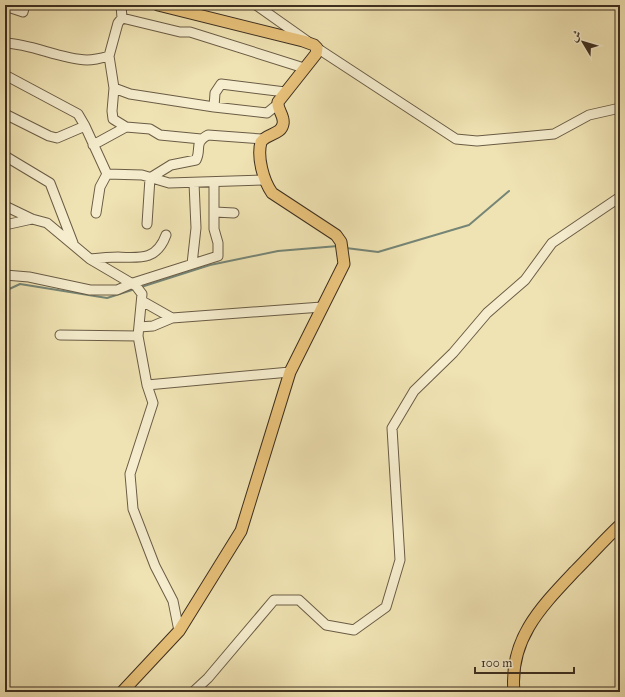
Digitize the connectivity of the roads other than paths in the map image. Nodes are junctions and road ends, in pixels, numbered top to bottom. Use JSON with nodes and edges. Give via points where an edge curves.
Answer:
{"nodes":[{"id":1,"x":25,"y":5,"type":"edge"},
{"id":2,"x":121,"y":5,"type":"edge"},
{"id":3,"x":158,"y":5,"type":"edge"},
{"id":4,"x":256,"y":5,"type":"edge"},
{"id":5,"x":5,"y":6,"type":"edge"},
{"id":6,"x":122,"y":18,"type":"junction"},
{"id":7,"x":5,"y":44,"type":"edge"},
{"id":8,"x":314,"y":46,"type":"junction"},
{"id":9,"x":108,"y":56,"type":"junction"},
{"id":10,"x":304,"y":68,"type":"junction"},
{"id":11,"x":5,"y":75,"type":"edge"},
{"id":12,"x":114,"y":88,"type":"junction"},
{"id":13,"x":285,"y":92,"type":"junction"},
{"id":14,"x":278,"y":104,"type":"junction"},
{"id":15,"x":214,"y":107,"type":"junction"},
{"id":16,"x":620,"y":108,"type":"edge"},
{"id":17,"x":5,"y":114,"type":"edge"},
{"id":18,"x":86,"y":126,"type":"junction"},
{"id":19,"x":126,"y":127,"type":"junction"},
{"id":20,"x":201,"y":139,"type":"junction"},
{"id":21,"x":262,"y":139,"type":"junction"},
{"id":22,"x":94,"y":145,"type":"junction"},
{"id":23,"x":5,"y":156,"type":"edge"},
{"id":24,"x":107,"y":174,"type":"junction"},
{"id":25,"x":150,"y":178,"type":"junction"},
{"id":26,"x":264,"y":180,"type":"junction"},
{"id":27,"x":214,"y":182,"type":"junction"},
{"id":28,"x":194,"y":183,"type":"junction"},
{"id":29,"x":620,"y":197,"type":"edge"},
{"id":30,"x":5,"y":206,"type":"edge"},
{"id":31,"x":215,"y":212,"type":"junction"},
{"id":32,"x":96,"y":213,"type":"dead end"},
{"id":33,"x":234,"y":213,"type":"dead end"},
{"id":34,"x":32,"y":218,"type":"junction"},
{"id":35,"x":147,"y":224,"type":"dead end"},
{"id":36,"x":5,"y":225,"type":"edge"},
{"id":37,"x":166,"y":235,"type":"dead end"},
{"id":38,"x":73,"y":244,"type":"junction"},
{"id":39,"x":90,"y":259,"type":"junction"},
{"id":40,"x":192,"y":264,"type":"junction"},
{"id":41,"x":5,"y":275,"type":"edge"},
{"id":42,"x":134,"y":284,"type":"junction"},
{"id":43,"x":142,"y":298,"type":"junction"},
{"id":44,"x":322,"y":307,"type":"junction"},
{"id":45,"x":172,"y":318,"type":"junction"},
{"id":46,"x":139,"y":332,"type":"junction"},
{"id":47,"x":60,"y":335,"type":"dead end"},
{"id":48,"x":290,"y":372,"type":"junction"},
{"id":49,"x":147,"y":385,"type":"junction"},
{"id":50,"x":620,"y":525,"type":"edge"},
{"id":51,"x":179,"y":631,"type":"junction"},
{"id":52,"x":122,"y":692,"type":"edge"},
{"id":53,"x":193,"y":692,"type":"edge"},
{"id":54,"x":514,"y":692,"type":"edge"}],
"edges":[{"from":1,"to":5,"type":"street","via":[[23,12]]},
{"from":2,"to":6,"type":"street"},
{"from":3,"to":8,"type":"main road"},
{"from":4,"to":8,"type":"street"},
{"from":6,"to":9,"type":"street","via":[[118,23]]},
{"from":6,"to":10,"type":"street","via":[[190,32]]},
{"from":7,"to":9,"type":"street","via":[[24,45],[77,59],[89,60]]},
{"from":8,"to":10,"type":"main road","via":[[316,54]]},
{"from":8,"to":16,"type":"street","via":[[456,139],[477,141],[554,134],[589,115]]},
{"from":9,"to":12,"type":"street"},
{"from":10,"to":13,"type":"main road"},
{"from":11,"to":18,"type":"street","via":[[78,114]]},
{"from":12,"to":15,"type":"street","via":[[130,94]]},
{"from":12,"to":19,"type":"street","via":[[113,119]]},
{"from":13,"to":14,"type":"main road"},
{"from":13,"to":15,"type":"street","via":[[221,84],[214,93]]},
{"from":14,"to":15,"type":"street","via":[[268,113]]},
{"from":14,"to":21,"type":"main road","via":[[283,125],[276,133]]},
{"from":17,"to":18,"type":"street","via":[[58,138]]},
{"from":18,"to":22,"type":"street"},
{"from":19,"to":20,"type":"street","via":[[150,129],[160,135]]},
{"from":19,"to":22,"type":"street"},
{"from":20,"to":21,"type":"street","via":[[208,135]]},
{"from":20,"to":25,"type":"street","via":[[196,160],[170,165]]},
{"from":21,"to":26,"type":"main road","via":[[260,146]]},
{"from":22,"to":24,"type":"street"},
{"from":23,"to":38,"type":"street","via":[[50,184]]},
{"from":24,"to":25,"type":"street","via":[[142,175]]},
{"from":24,"to":32,"type":"street","via":[[100,187]]},
{"from":25,"to":28,"type":"street","via":[[169,183]]},
{"from":25,"to":35,"type":"street"},
{"from":26,"to":27,"type":"street"},
{"from":26,"to":44,"type":"main road","via":[[272,193],[331,231],[341,242],[344,264]]},
{"from":27,"to":28,"type":"street"},
{"from":27,"to":31,"type":"street"},
{"from":28,"to":40,"type":"street","via":[[196,228]]},
{"from":29,"to":53,"type":"street","via":[[552,243],[525,280],[487,313],[453,353],[414,391],[392,428],[400,560],[386,607],[354,630],[326,626],[299,600],[274,600],[208,678]]},
{"from":30,"to":34,"type":"street"},
{"from":31,"to":33,"type":"street"},
{"from":31,"to":40,"type":"street","via":[[214,229],[218,256]]},
{"from":34,"to":36,"type":"street"},
{"from":34,"to":38,"type":"street","via":[[47,223]]},
{"from":37,"to":39,"type":"street","via":[[162,246],[149,256]]},
{"from":38,"to":39,"type":"street"},
{"from":39,"to":42,"type":"street"},
{"from":40,"to":42,"type":"street"},
{"from":41,"to":42,"type":"street","via":[[29,277],[90,290],[117,290]]},
{"from":42,"to":43,"type":"street"},
{"from":43,"to":45,"type":"street"},
{"from":43,"to":46,"type":"street"},
{"from":44,"to":45,"type":"street"},
{"from":44,"to":48,"type":"main road"},
{"from":45,"to":46,"type":"street"},
{"from":46,"to":47,"type":"street"},
{"from":46,"to":49,"type":"street"},
{"from":48,"to":49,"type":"street"},
{"from":48,"to":51,"type":"main road","via":[[241,531]]},
{"from":49,"to":51,"type":"street","via":[[152,403],[130,474],[133,509],[155,566],[173,601]]},
{"from":50,"to":54,"type":"main road","via":[[547,601],[526,630],[516,654]]},
{"from":51,"to":52,"type":"main road"}]}
